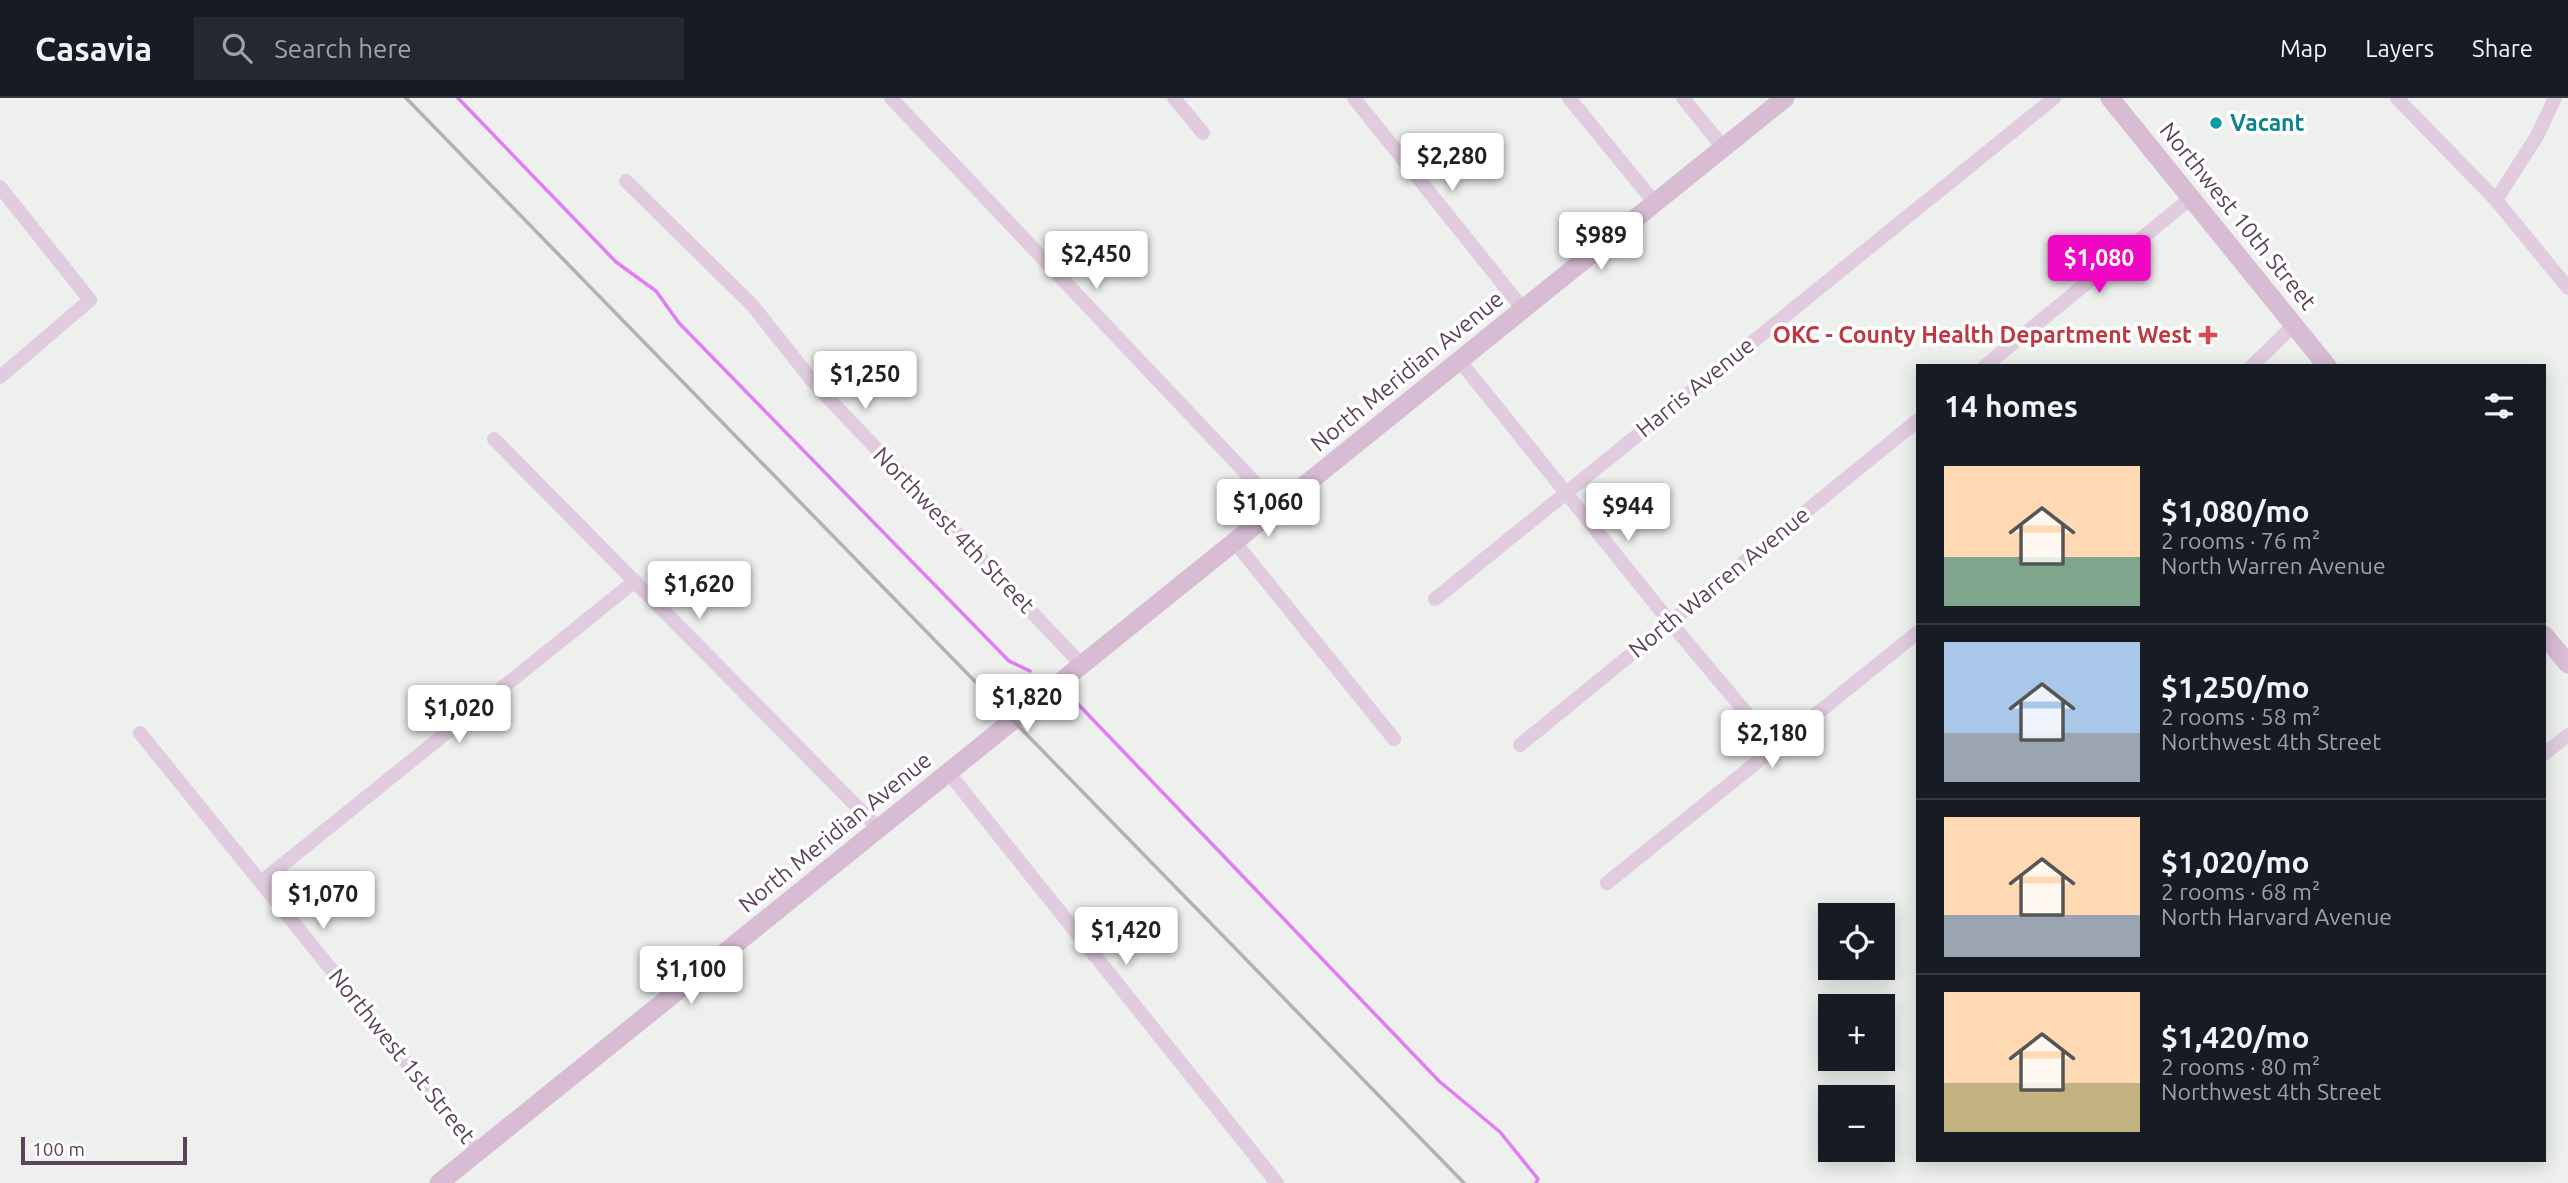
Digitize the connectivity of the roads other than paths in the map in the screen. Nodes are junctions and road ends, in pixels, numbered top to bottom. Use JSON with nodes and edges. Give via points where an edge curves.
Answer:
{"nodes":[{"id":1,"x":891,"y":98,"type":"edge"},
{"id":2,"x":1174,"y":98,"type":"edge"},
{"id":3,"x":1354,"y":98,"type":"edge"},
{"id":4,"x":1569,"y":98,"type":"edge"},
{"id":5,"x":1683,"y":98,"type":"edge"},
{"id":6,"x":1785,"y":98,"type":"edge"},
{"id":7,"x":2054,"y":98,"type":"edge"},
{"id":8,"x":2110,"y":98,"type":"edge"},
{"id":9,"x":2397,"y":98,"type":"edge"},
{"id":10,"x":2555,"y":98,"type":"edge"},
{"id":11,"x":1203,"y":132,"type":"dead end"},
{"id":12,"x":1723,"y":147,"type":"junction"},
{"id":13,"x":626,"y":181,"type":"dead end"},
{"id":14,"x":0,"y":187,"type":"edge"},
{"id":15,"x":2191,"y":198,"type":"junction"},
{"id":16,"x":2496,"y":200,"type":"junction"},
{"id":17,"x":1655,"y":203,"type":"junction"},
{"id":18,"x":2568,"y":288,"type":"edge"},
{"id":19,"x":1522,"y":309,"type":"junction"},
{"id":20,"x":2294,"y":325,"type":"junction"},
{"id":21,"x":1460,"y":360,"type":"junction"},
{"id":22,"x":1987,"y":364,"type":"edge"},
{"id":23,"x":2254,"y":364,"type":"edge"},
{"id":24,"x":2325,"y":364,"type":"edge"},
{"id":25,"x":0,"y":377,"type":"edge"},
{"id":26,"x":1916,"y":422,"type":"edge"},
{"id":27,"x":494,"y":439,"type":"dead end"},
{"id":28,"x":1565,"y":492,"type":"junction"},
{"id":29,"x":1277,"y":506,"type":"junction"},
{"id":30,"x":1234,"y":541,"type":"junction"},
{"id":31,"x":635,"y":582,"type":"junction"},
{"id":32,"x":1435,"y":598,"type":"dead end"},
{"id":33,"x":1670,"y":622,"type":"junction"},
{"id":34,"x":1916,"y":634,"type":"edge"},
{"id":35,"x":2546,"y":637,"type":"edge"},
{"id":36,"x":2564,"y":653,"type":"edge"},
{"id":37,"x":1082,"y":664,"type":"junction"},
{"id":38,"x":140,"y":733,"type":"dead end"},
{"id":39,"x":2568,"y":735,"type":"edge"},
{"id":40,"x":1395,"y":739,"type":"dead end"},
{"id":41,"x":1520,"y":745,"type":"dead end"},
{"id":42,"x":1774,"y":746,"type":"junction"},
{"id":43,"x":2546,"y":752,"type":"edge"},
{"id":44,"x":947,"y":772,"type":"junction"},
{"id":45,"x":879,"y":829,"type":"junction"},
{"id":46,"x":261,"y":881,"type":"junction"},
{"id":47,"x":1607,"y":883,"type":"dead end"},
{"id":48,"x":478,"y":1151,"type":"junction"},
{"id":49,"x":439,"y":1183,"type":"edge"},
{"id":50,"x":1277,"y":1183,"type":"edge"}],
"edges":[{"from":1,"to":29,"type":"street"},
{"from":2,"to":11,"type":"street"},
{"from":3,"to":19,"type":"street"},
{"from":4,"to":17,"type":"street"},
{"from":5,"to":12,"type":"street"},
{"from":6,"to":12,"type":"main road","name":"North Meridian Avenue"},
{"from":7,"to":28,"type":"street","name":"Harris Avenue"},
{"from":8,"to":15,"type":"main road","name":"Northwest 10th Street"},
{"from":9,"to":16,"type":"street"},
{"from":10,"to":16,"type":"street"},
{"from":12,"to":17,"type":"main road","name":"North Meridian Avenue"},
{"from":13,"to":37,"type":"street","name":"Northwest 4th Street","via":[[752,305],[814,383]]},
{"from":14,"to":25,"type":"street","via":[[90,300]]},
{"from":15,"to":20,"type":"main road","name":"Northwest 10th Street"},
{"from":15,"to":22,"type":"street"},
{"from":16,"to":18,"type":"street"},
{"from":17,"to":19,"type":"main road","name":"North Meridian Avenue"},
{"from":19,"to":21,"type":"main road","name":"North Meridian Avenue"},
{"from":20,"to":23,"type":"street"},
{"from":20,"to":24,"type":"main road","name":"Northwest 10th Street"},
{"from":21,"to":28,"type":"street"},
{"from":21,"to":29,"type":"main road","name":"North Meridian Avenue"},
{"from":26,"to":33,"type":"street","name":"North Warren Avenue"},
{"from":27,"to":31,"type":"street"},
{"from":28,"to":32,"type":"street","name":"Harris Avenue"},
{"from":28,"to":33,"type":"street"},
{"from":29,"to":30,"type":"main road","name":"North Meridian Avenue"},
{"from":30,"to":37,"type":"main road","name":"North Meridian Avenue"},
{"from":30,"to":40,"type":"street"},
{"from":31,"to":45,"type":"street"},
{"from":31,"to":46,"type":"street"},
{"from":33,"to":41,"type":"street","name":"North Warren Avenue"},
{"from":33,"to":42,"type":"street"},
{"from":34,"to":42,"type":"street"},
{"from":35,"to":36,"type":"main road"},
{"from":37,"to":44,"type":"main road","name":"North Meridian Avenue"},
{"from":38,"to":46,"type":"street","name":"Northwest 1st Street"},
{"from":39,"to":43,"type":"street"},
{"from":42,"to":47,"type":"street"},
{"from":44,"to":45,"type":"main road","name":"North Meridian Avenue"},
{"from":44,"to":50,"type":"street"},
{"from":45,"to":48,"type":"main road","name":"North Meridian Avenue"},
{"from":46,"to":48,"type":"street","name":"Northwest 1st Street"},
{"from":48,"to":49,"type":"main road","name":"North Meridian Avenue"}]}
